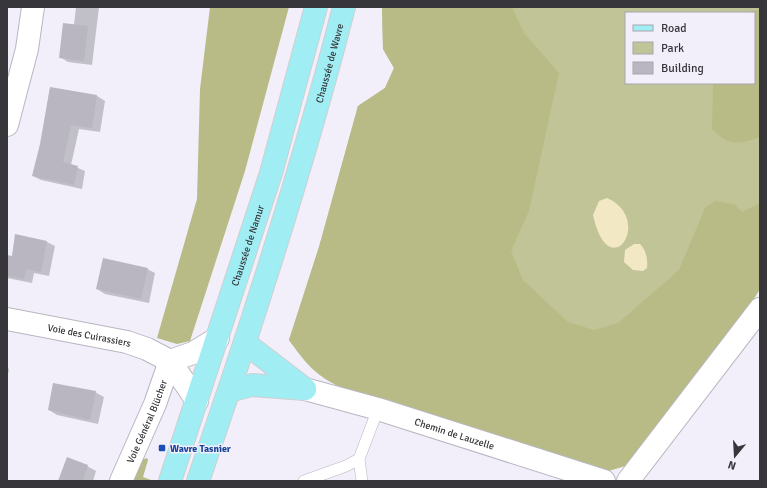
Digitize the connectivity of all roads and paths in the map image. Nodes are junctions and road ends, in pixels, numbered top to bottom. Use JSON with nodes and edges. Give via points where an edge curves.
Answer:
{"nodes":[{"id":1,"x":33,"y":7,"type":"edge"},
{"id":2,"x":316,"y":7,"type":"edge"},
{"id":3,"x":344,"y":7,"type":"edge"},
{"id":4,"x":7,"y":125,"type":"edge"},
{"id":5,"x":760,"y":309,"type":"edge"},
{"id":6,"x":7,"y":319,"type":"edge"},
{"id":7,"x":218,"y":338,"type":"junction"},
{"id":8,"x":245,"y":343,"type":"junction"},
{"id":9,"x":170,"y":361,"type":"junction"},
{"id":10,"x":305,"y":389,"type":"junction"},
{"id":11,"x":229,"y":391,"type":"junction"},
{"id":12,"x":198,"y":401,"type":"junction"},
{"id":13,"x":378,"y":409,"type":"junction"},
{"id":14,"x":359,"y":459,"type":"junction"},
{"id":15,"x":121,"y":481,"type":"edge"},
{"id":16,"x":170,"y":481,"type":"edge"},
{"id":17,"x":198,"y":481,"type":"edge"},
{"id":18,"x":304,"y":481,"type":"edge"},
{"id":19,"x":362,"y":481,"type":"edge"},
{"id":20,"x":604,"y":481,"type":"edge"},
{"id":21,"x":628,"y":481,"type":"edge"}],
"edges":[{"from":1,"to":4,"type":"street","via":[[27,49]]},
{"from":2,"to":7,"type":"main road","name":"Chaussée de Namur","via":[[271,173]]},
{"from":3,"to":8,"type":"main road","name":"Chaussée de Wavre","via":[[314,119]]},
{"from":5,"to":21,"type":"street"},
{"from":6,"to":9,"type":"street","name":"Voie des Cuirassiers","via":[[127,342]]},
{"from":7,"to":9,"type":"street","via":[[194,353]]},
{"from":7,"to":12,"type":"main road","name":"Chaussée de Namur"},
{"from":8,"to":10,"type":"main road"},
{"from":8,"to":11,"type":"main road"},
{"from":9,"to":12,"type":"street","name":"Voie des Cuirassiers"},
{"from":9,"to":15,"type":"street","name":"Voie Général Blücher","via":[[155,404]]},
{"from":10,"to":11,"type":"main road","via":[[252,384]]},
{"from":10,"to":13,"type":"street","name":"Chemin de Lauzelle"},
{"from":11,"to":17,"type":"main road"},
{"from":12,"to":16,"type":"main road","name":"Chaussée de Namur"},
{"from":13,"to":14,"type":"lane"},
{"from":13,"to":20,"type":"street","name":"Chemin de Lauzelle"},
{"from":14,"to":18,"type":"lane"},
{"from":14,"to":19,"type":"lane"}]}
